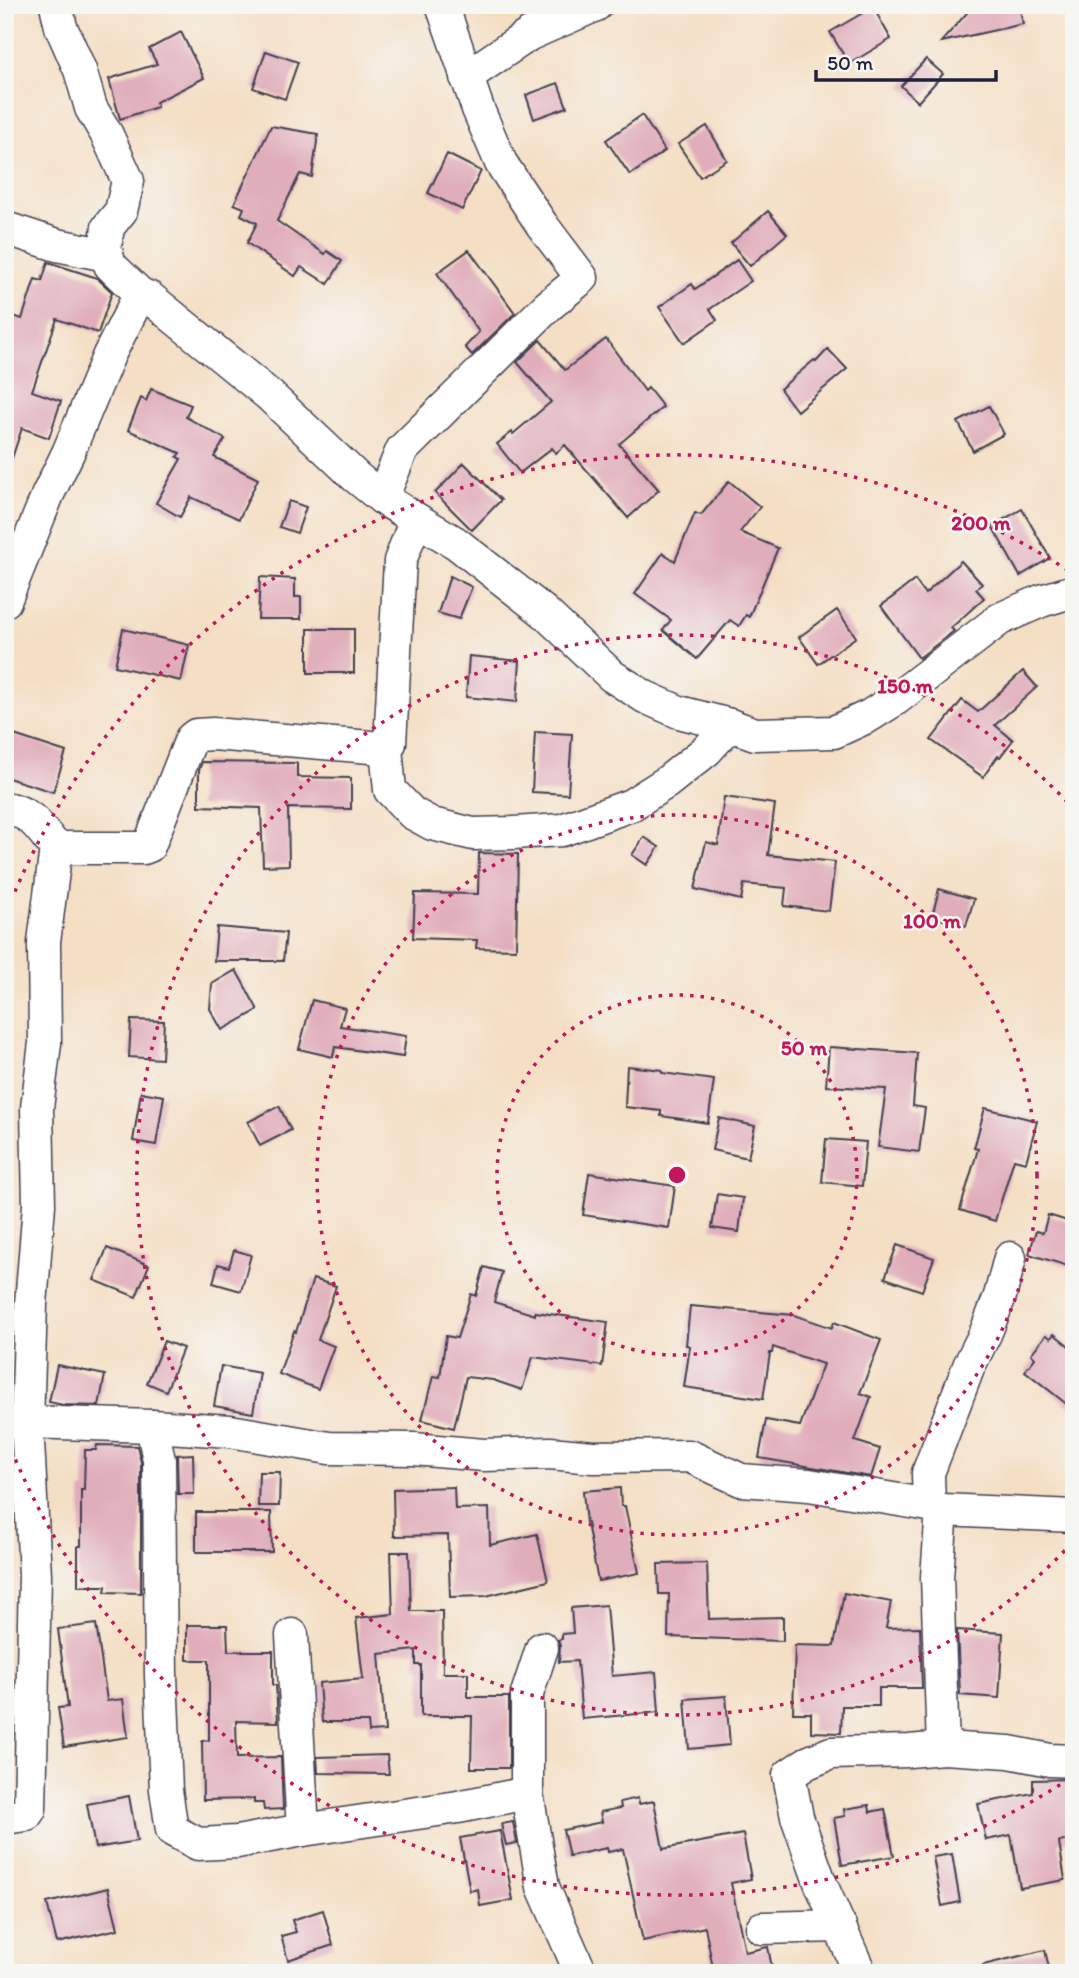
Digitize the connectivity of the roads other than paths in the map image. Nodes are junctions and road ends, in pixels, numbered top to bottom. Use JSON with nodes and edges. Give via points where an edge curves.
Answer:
{"nodes":[{"id":1,"x":56,"y":5,"type":"edge"},
{"id":2,"x":442,"y":5,"type":"edge"},
{"id":3,"x":596,"y":5,"type":"edge"},
{"id":4,"x":466,"y":77,"type":"junction"},
{"id":5,"x":5,"y":228,"type":"edge"},
{"id":6,"x":107,"y":255,"type":"junction"},
{"id":7,"x":142,"y":296,"type":"junction"},
{"id":8,"x":382,"y":498,"type":"junction"},
{"id":9,"x":416,"y":519,"type":"junction"},
{"id":10,"x":1074,"y":591,"type":"edge"},
{"id":11,"x":5,"y":601,"type":"edge"},
{"id":12,"x":730,"y":725,"type":"junction"},
{"id":13,"x":386,"y":748,"type":"junction"},
{"id":14,"x":5,"y":808,"type":"edge"},
{"id":15,"x":56,"y":848,"type":"junction"},
{"id":16,"x":1010,"y":1258,"type":"dead end"},
{"id":17,"x":27,"y":1422,"type":"junction"},
{"id":18,"x":152,"y":1426,"type":"junction"},
{"id":19,"x":936,"y":1508,"type":"junction"},
{"id":20,"x":1074,"y":1516,"type":"edge"},
{"id":21,"x":292,"y":1634,"type":"dead end"},
{"id":22,"x":542,"y":1648,"type":"dead end"},
{"id":23,"x":943,"y":1748,"type":"junction"},
{"id":24,"x":1074,"y":1762,"type":"edge"},
{"id":25,"x":527,"y":1793,"type":"junction"},
{"id":26,"x":5,"y":1818,"type":"edge"},
{"id":27,"x":303,"y":1830,"type":"junction"},
{"id":28,"x":840,"y":1926,"type":"junction"},
{"id":29,"x":762,"y":1928,"type":"dead end"},
{"id":30,"x":581,"y":1973,"type":"edge"},
{"id":31,"x":860,"y":1973,"type":"edge"}],
"edges":[{"from":1,"to":6,"type":"street","via":[[91,108],[128,181],[121,211],[108,227]]},
{"from":2,"to":4,"type":"street"},
{"from":3,"to":4,"type":"street","via":[[530,34]]},
{"from":4,"to":8,"type":"street","via":[[501,163],[582,278],[401,450]]},
{"from":5,"to":6,"type":"street"},
{"from":6,"to":7,"type":"street","via":[[110,265]]},
{"from":7,"to":8,"type":"street","via":[[269,396]]},
{"from":7,"to":11,"type":"street","via":[[110,355]]},
{"from":8,"to":9,"type":"street"},
{"from":9,"to":12,"type":"street","via":[[456,543],[543,611],[612,676],[679,712]]},
{"from":9,"to":13,"type":"street","via":[[400,561],[390,743]]},
{"from":10,"to":12,"type":"street","via":[[1000,619],[897,699],[834,732],[755,734]]},
{"from":12,"to":13,"type":"street","via":[[707,750],[631,805],[562,830],[473,834],[432,824],[412,813],[390,790]]},
{"from":13,"to":15,"type":"street","via":[[196,735],[149,846]]},
{"from":14,"to":15,"type":"street","via":[[30,817]]},
{"from":15,"to":17,"type":"street","via":[[44,942],[45,1043],[37,1108],[39,1205]]},
{"from":16,"to":19,"type":"street","via":[[1000,1296],[928,1473]]},
{"from":17,"to":18,"type":"street"},
{"from":17,"to":26,"type":"street","via":[[35,1574],[30,1809],[26,1815]]},
{"from":18,"to":19,"type":"street","via":[[230,1431],[329,1448],[484,1455],[689,1456],[741,1480],[809,1485]]},
{"from":18,"to":27,"type":"street","via":[[159,1460],[161,1676],[172,1830],[198,1843],[237,1842]]},
{"from":19,"to":20,"type":"street"},
{"from":19,"to":23,"type":"street"},
{"from":21,"to":27,"type":"street"},
{"from":22,"to":25,"type":"street","via":[[527,1694]]},
{"from":23,"to":24,"type":"street"},
{"from":23,"to":28,"type":"street","via":[[831,1753],[789,1775],[797,1817]]},
{"from":25,"to":27,"type":"street"},
{"from":25,"to":30,"type":"street","via":[[543,1887]]},
{"from":28,"to":29,"type":"street"},
{"from":28,"to":31,"type":"street"}]}
